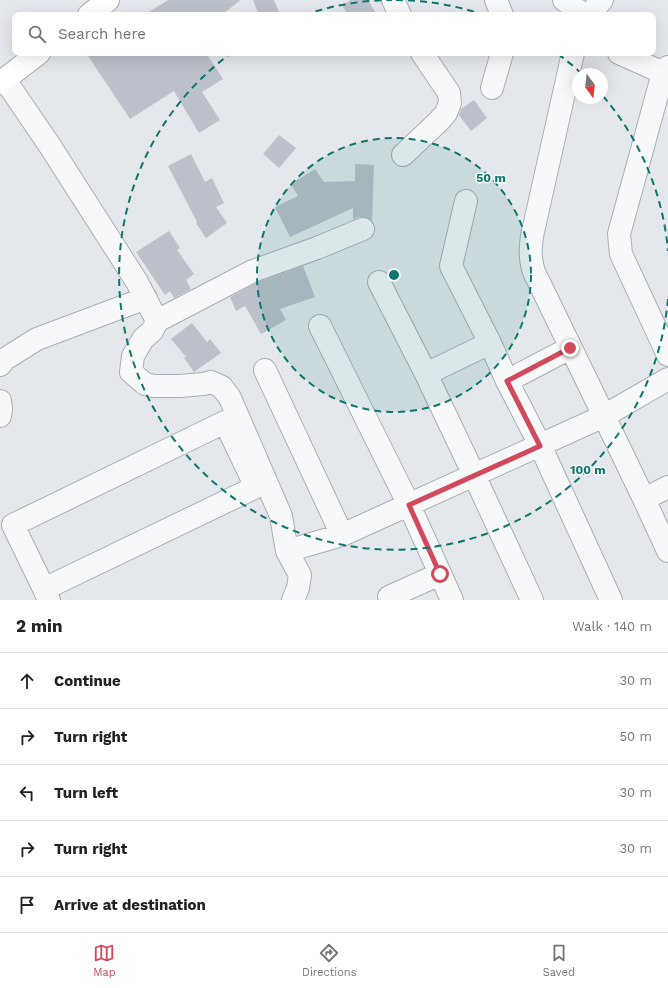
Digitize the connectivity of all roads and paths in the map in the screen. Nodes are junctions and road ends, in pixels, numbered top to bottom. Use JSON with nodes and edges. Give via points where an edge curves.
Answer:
{"nodes":[{"id":1,"x":108,"y":0,"type":"edge"},
{"id":2,"x":393,"y":0,"type":"edge"},
{"id":3,"x":564,"y":0,"type":"edge"},
{"id":4,"x":602,"y":0,"type":"edge"},
{"id":5,"x":92,"y":12,"type":"edge"},
{"id":6,"x":399,"y":12,"type":"edge"},
{"id":7,"x":580,"y":12,"type":"edge"},
{"id":8,"x":592,"y":12,"type":"edge"},
{"id":9,"x":35,"y":56,"type":"edge"},
{"id":10,"x":424,"y":56,"type":"edge"},
{"id":11,"x":501,"y":56,"type":"edge"},
{"id":12,"x":572,"y":56,"type":"edge"},
{"id":13,"x":626,"y":56,"type":"edge"},
{"id":14,"x":666,"y":72,"type":"edge"},
{"id":15,"x":2,"y":82,"type":"edge"},
{"id":16,"x":492,"y":88,"type":"dead end"},
{"id":17,"x":403,"y":155,"type":"dead end"},
{"id":18,"x":466,"y":201,"type":"dead end"},
{"id":19,"x":363,"y":229,"type":"dead end"},
{"id":20,"x":379,"y":282,"type":"dead end"},
{"id":21,"x":146,"y":298,"type":"junction"},
{"id":22,"x":157,"y":321,"type":"junction"},
{"id":23,"x":320,"y":326,"type":"dead end"},
{"id":24,"x":490,"y":344,"type":"junction"},
{"id":25,"x":570,"y":348,"type":"junction"},
{"id":26,"x":668,"y":355,"type":"edge"},
{"id":27,"x":0,"y":365,"type":"edge"},
{"id":28,"x":265,"y":370,"type":"dead end"},
{"id":29,"x":426,"y":374,"type":"junction"},
{"id":30,"x":668,"y":379,"type":"edge"},
{"id":31,"x":507,"y":381,"type":"junction"},
{"id":32,"x":0,"y":401,"type":"edge"},
{"id":33,"x":0,"y":416,"type":"edge"},
{"id":34,"x":604,"y":416,"type":"junction"},
{"id":35,"x":540,"y":446,"type":"junction"},
{"id":36,"x":474,"y":475,"type":"junction"},
{"id":37,"x":668,"y":487,"type":"edge"},
{"id":38,"x":644,"y":499,"type":"junction"},
{"id":39,"x":409,"y":505,"type":"junction"},
{"id":40,"x":342,"y":535,"type":"junction"},
{"id":41,"x":287,"y":551,"type":"junction"},
{"id":42,"x":668,"y":551,"type":"edge"},
{"id":43,"x":440,"y":574,"type":"junction"},
{"id":44,"x":47,"y":595,"type":"edge"},
{"id":45,"x":389,"y":597,"type":"dead end"},
{"id":46,"x":293,"y":600,"type":"edge"},
{"id":47,"x":452,"y":600,"type":"edge"},
{"id":48,"x":532,"y":600,"type":"edge"},
{"id":49,"x":611,"y":600,"type":"edge"}],
"edges":[{"from":1,"to":5,"type":"main road"},
{"from":2,"to":6,"type":"street"},
{"from":3,"to":7,"type":"street"},
{"from":4,"to":8,"type":"street"},
{"from":9,"to":15,"type":"main road"},
{"from":10,"to":17,"type":"street","via":[[449,93],[450,103],[439,121]]},
{"from":11,"to":16,"type":"street"},
{"from":12,"to":25,"type":"street","via":[[530,250],[534,272]]},
{"from":13,"to":14,"type":"street"},
{"from":14,"to":26,"type":"street","via":[[619,234],[619,243],[621,254]]},
{"from":15,"to":21,"type":"street","via":[[54,152]]},
{"from":18,"to":24,"type":"street","via":[[451,266]]},
{"from":19,"to":22,"type":"street","via":[[253,272]]},
{"from":20,"to":29,"type":"street"},
{"from":21,"to":22,"type":"street"},
{"from":21,"to":27,"type":"street","via":[[37,339],[5,359]]},
{"from":22,"to":41,"type":"street","via":[[133,356],[131,372],[145,384],[153,386],[212,382],[222,387],[230,398],[281,516]]},
{"from":23,"to":39,"type":"street"},
{"from":24,"to":29,"type":"street"},
{"from":24,"to":31,"type":"street"},
{"from":25,"to":31,"type":"street"},
{"from":25,"to":34,"type":"street"},
{"from":28,"to":40,"type":"street"},
{"from":29,"to":36,"type":"street"},
{"from":30,"to":34,"type":"street"},
{"from":31,"to":35,"type":"street"},
{"from":32,"to":33,"type":"street"},
{"from":34,"to":35,"type":"street"},
{"from":34,"to":38,"type":"street"},
{"from":35,"to":36,"type":"street"},
{"from":35,"to":49,"type":"street"},
{"from":36,"to":39,"type":"street"},
{"from":36,"to":48,"type":"street"},
{"from":37,"to":38,"type":"street"},
{"from":38,"to":42,"type":"street"},
{"from":39,"to":40,"type":"street"},
{"from":39,"to":43,"type":"street"},
{"from":40,"to":41,"type":"street"},
{"from":41,"to":46,"type":"street","via":[[300,574]]},
{"from":43,"to":45,"type":"street"},
{"from":43,"to":47,"type":"street"},
{"from":44,"to":44,"type":"street","via":[[256,487],[225,422],[13,525]]}]}
